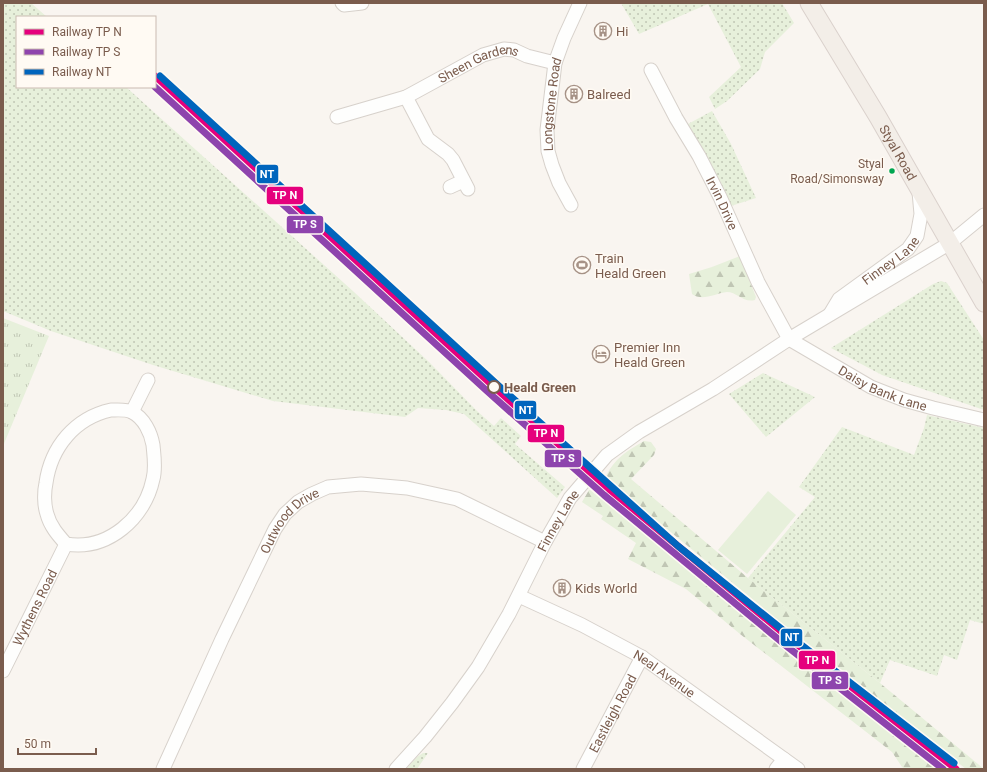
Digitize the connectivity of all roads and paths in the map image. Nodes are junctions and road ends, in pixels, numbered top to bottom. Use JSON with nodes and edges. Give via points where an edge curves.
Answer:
{"nodes":[{"id":1,"x":342,"y":3,"type":"edge"},
{"id":2,"x":580,"y":3,"type":"edge"},
{"id":3,"x":810,"y":3,"type":"edge"},
{"id":4,"x":361,"y":4,"type":"edge"},
{"id":5,"x":555,"y":64,"type":"junction"},
{"id":6,"x":651,"y":70,"type":"dead end"},
{"id":7,"x":406,"y":97,"type":"junction"},
{"id":8,"x":337,"y":116,"type":"dead end"},
{"id":9,"x":450,"y":187,"type":"dead end"},
{"id":10,"x":919,"y":189,"type":"junction"},
{"id":11,"x":571,"y":205,"type":"dead end"},
{"id":12,"x":984,"y":215,"type":"edge"},
{"id":13,"x":950,"y":243,"type":"junction"},
{"id":14,"x":984,"y":303,"type":"edge"},
{"id":15,"x":830,"y":315,"type":"junction"},
{"id":16,"x":789,"y":339,"type":"junction"},
{"id":17,"x":148,"y":380,"type":"dead end"},
{"id":18,"x":132,"y":412,"type":"junction"},
{"id":19,"x":984,"y":420,"type":"edge"},
{"id":20,"x":544,"y":542,"type":"junction"},
{"id":21,"x":66,"y":544,"type":"junction"},
{"id":22,"x":519,"y":596,"type":"junction"},
{"id":23,"x":642,"y":657,"type":"junction"},
{"id":24,"x":3,"y":671,"type":"edge"},
{"id":25,"x":780,"y":764,"type":"edge"},
{"id":26,"x":163,"y":769,"type":"edge"},
{"id":27,"x":396,"y":769,"type":"edge"},
{"id":28,"x":583,"y":769,"type":"edge"},
{"id":29,"x":798,"y":769,"type":"edge"}],
"edges":[{"from":1,"to":4,"type":"street"},
{"from":2,"to":5,"type":"street","name":"Longstone Road"},
{"from":3,"to":10,"type":"main road","name":"Styal Road"},
{"from":5,"to":7,"type":"street","name":"Sheen Gardens","via":[[504,49],[484,55]]},
{"from":5,"to":11,"type":"street","name":"Longstone Road","via":[[547,130],[548,151],[559,183]]},
{"from":6,"to":16,"type":"street","name":"Irvin Drive","via":[[703,163],[758,282]]},
{"from":7,"to":8,"type":"street","name":"Sheen Gardens"},
{"from":7,"to":9,"type":"street","via":[[428,140],[453,160],[465,185]]},
{"from":10,"to":13,"type":"main road","name":"Styal Road"},
{"from":10,"to":15,"type":"street","name":"Finney Lane","via":[[921,214],[917,236],[908,249],[839,298]]},
{"from":12,"to":13,"type":"street","name":"Finney Lane"},
{"from":13,"to":14,"type":"main road","name":"Styal Road"},
{"from":13,"to":15,"type":"street","name":"Finney Lane"},
{"from":15,"to":16,"type":"street","name":"Finney Lane"},
{"from":16,"to":19,"type":"street","name":"Daisy Bank Lane","via":[[871,387],[911,402]]},
{"from":16,"to":20,"type":"street","name":"Finney Lane","via":[[639,432],[607,455],[570,498]]},
{"from":17,"to":18,"type":"street"},
{"from":18,"to":21,"type":"street","via":[[111,410],[98,413],[67,435],[55,452],[48,468],[44,492],[46,512],[52,526]]},
{"from":18,"to":21,"type":"street","via":[[150,433],[153,449],[155,466],[145,501],[132,520],[108,538],[90,544]]},
{"from":20,"to":22,"type":"street","name":"Finney Lane"},
{"from":20,"to":26,"type":"street","name":"Outwood Drive","via":[[457,499],[407,488],[361,484],[328,487],[298,502],[285,514],[275,529]]},
{"from":21,"to":24,"type":"street","name":"Wythens Road"},
{"from":22,"to":23,"type":"street","name":"Neal Avenue","via":[[582,625]]},
{"from":22,"to":27,"type":"street","name":"Finney Lane","via":[[468,682]]},
{"from":23,"to":25,"type":"street","name":"Neal Avenue"},
{"from":23,"to":28,"type":"street","name":"Eastleigh Road"},
{"from":25,"to":29,"type":"street","name":"Neal Avenue"}]}
